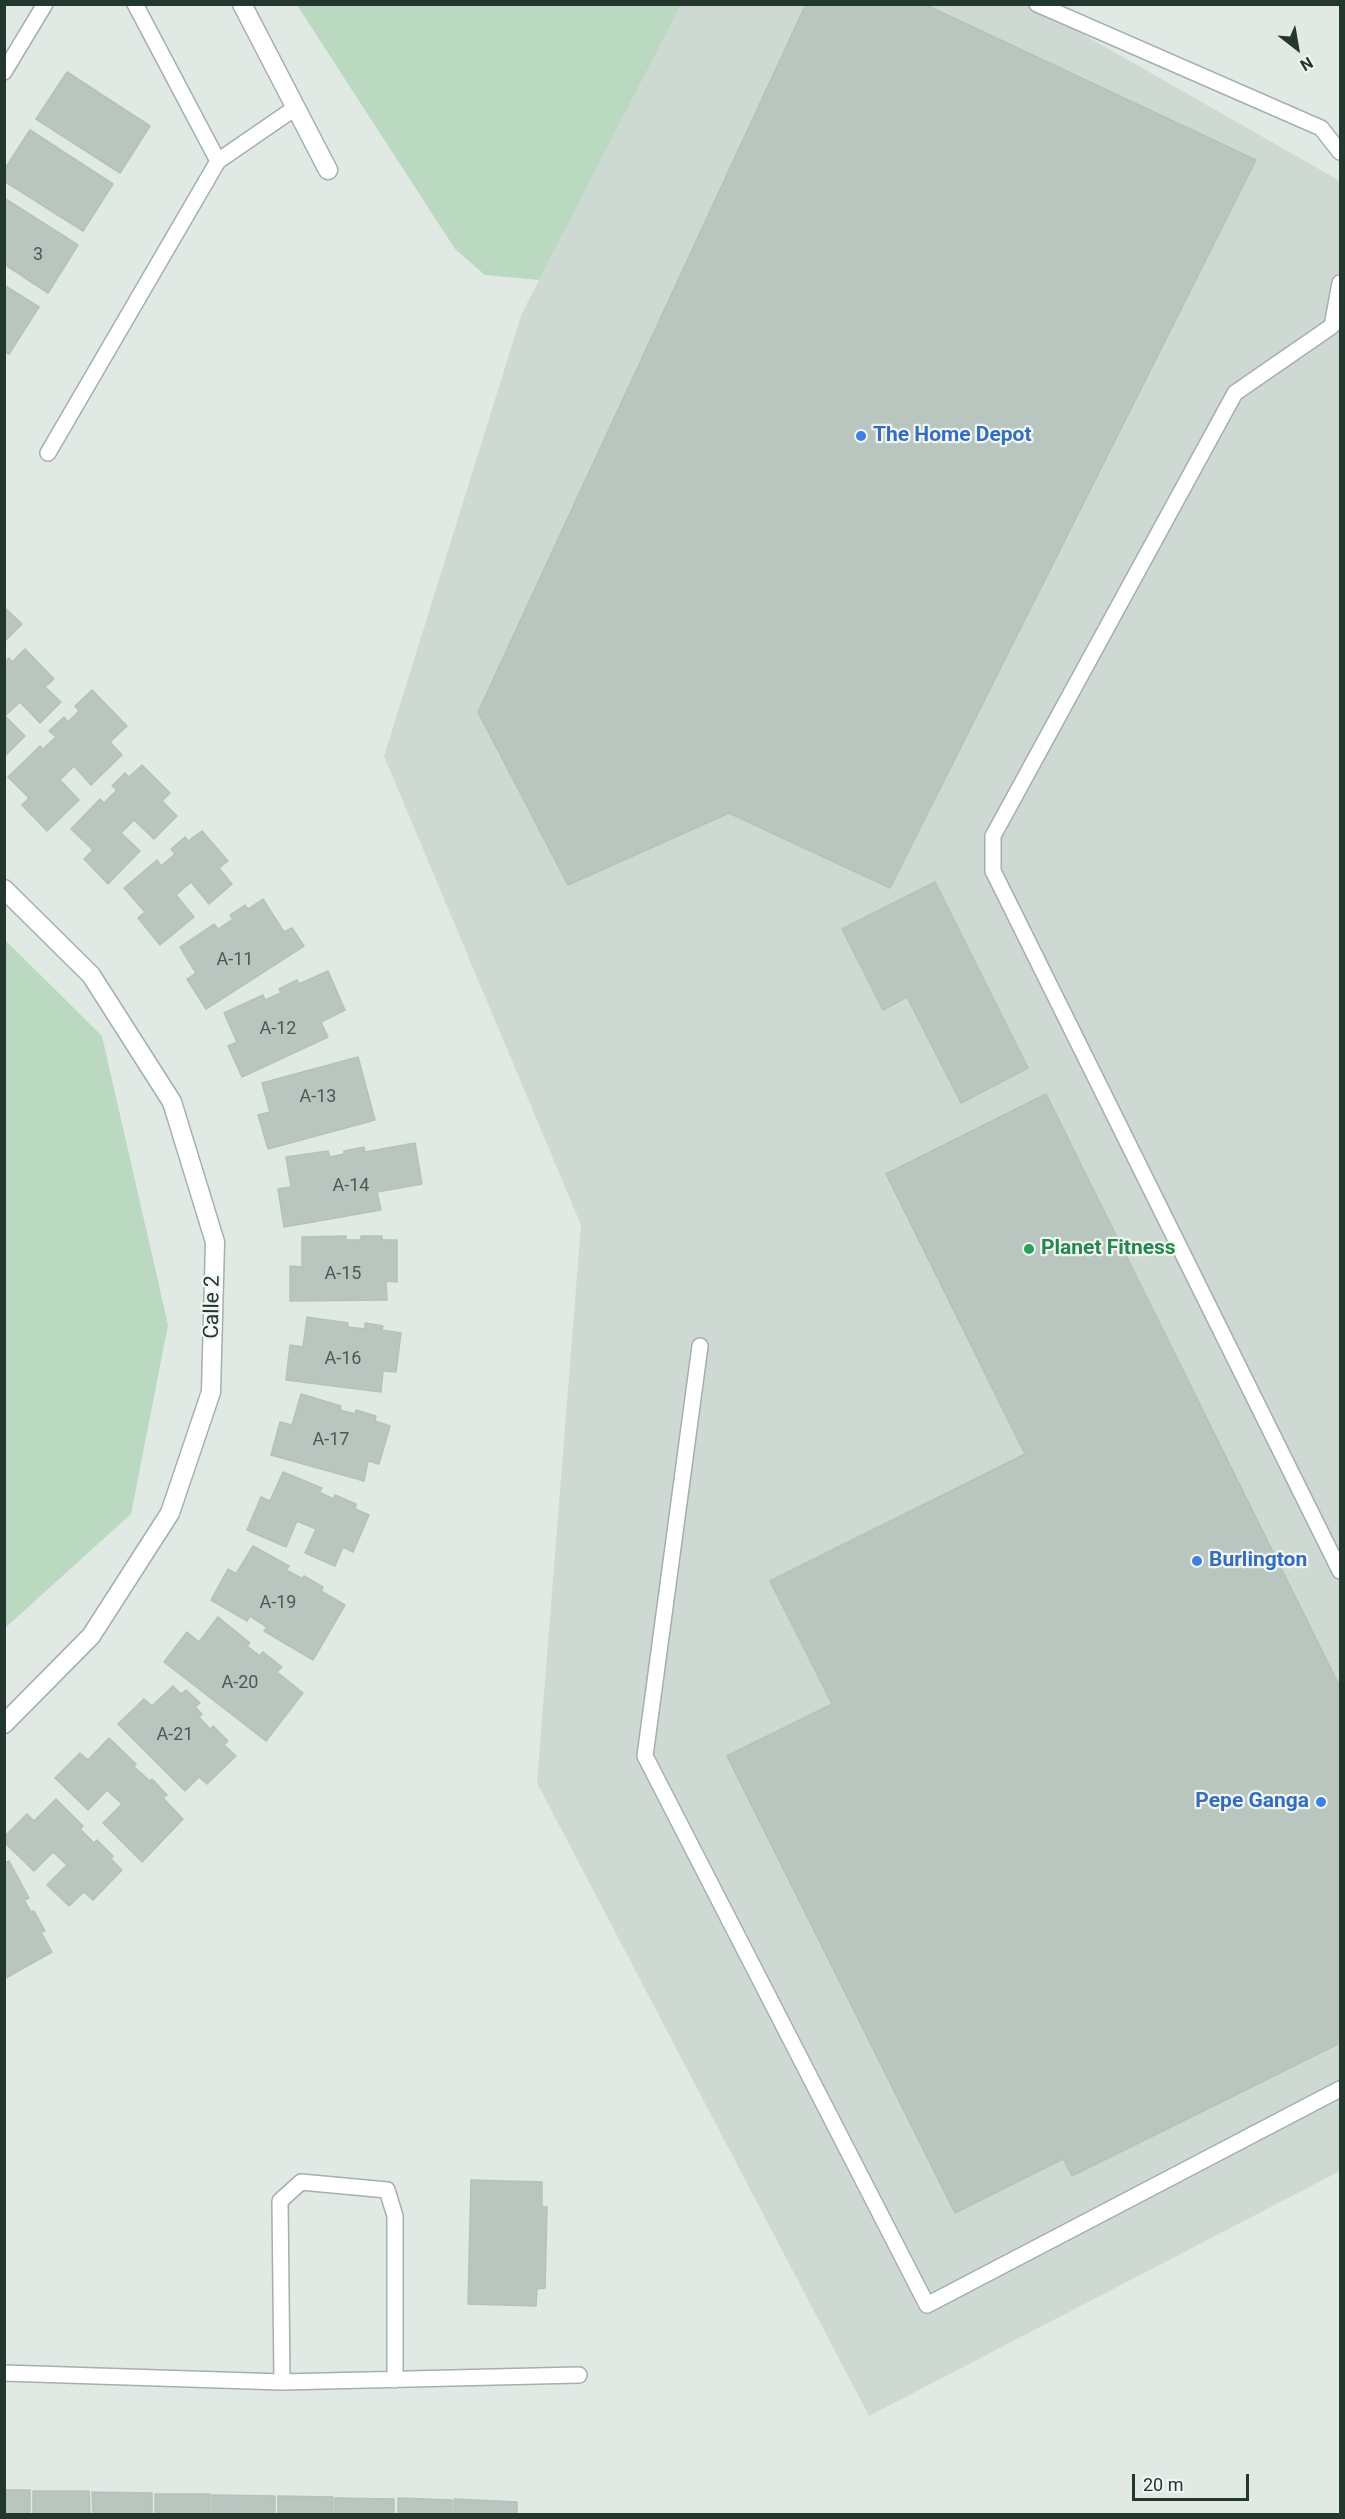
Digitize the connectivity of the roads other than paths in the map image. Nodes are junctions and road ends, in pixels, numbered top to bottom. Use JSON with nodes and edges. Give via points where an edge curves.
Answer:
{"nodes":[{"id":1,"x":45,"y":4,"type":"edge"},
{"id":2,"x":135,"y":4,"type":"edge"},
{"id":3,"x":242,"y":4,"type":"edge"},
{"id":4,"x":1037,"y":4,"type":"edge"},
{"id":5,"x":4,"y":72,"type":"edge"},
{"id":6,"x":295,"y":108,"type":"junction"},
{"id":7,"x":1341,"y":152,"type":"edge"},
{"id":8,"x":218,"y":161,"type":"junction"},
{"id":9,"x":328,"y":170,"type":"dead end"},
{"id":10,"x":1341,"y":283,"type":"edge"},
{"id":11,"x":1336,"y":328,"type":"edge"},
{"id":12,"x":48,"y":453,"type":"dead end"},
{"id":13,"x":4,"y":890,"type":"edge"},
{"id":14,"x":700,"y":1346,"type":"dead end"},
{"id":15,"x":1341,"y":1571,"type":"edge"},
{"id":16,"x":4,"y":1724,"type":"edge"},
{"id":17,"x":1341,"y":2089,"type":"edge"},
{"id":18,"x":4,"y":2373,"type":"edge"},
{"id":19,"x":579,"y":2375,"type":"dead end"},
{"id":20,"x":395,"y":2380,"type":"junction"},
{"id":21,"x":282,"y":2382,"type":"junction"}],
"edges":[{"from":1,"to":5,"type":"lane"},
{"from":2,"to":8,"type":"lane"},
{"from":3,"to":6,"type":"street"},
{"from":4,"to":7,"type":"lane","via":[[1321,128]]},
{"from":6,"to":8,"type":"lane"},
{"from":6,"to":9,"type":"street"},
{"from":8,"to":12,"type":"lane"},
{"from":10,"to":11,"type":"lane"},
{"from":11,"to":15,"type":"lane","via":[[1235,393],[993,836],[993,871]]},
{"from":13,"to":16,"type":"street","name":"Calle 2","via":[[91,975],[172,1102],[214,1242],[211,1392],[170,1513],[91,1636]]},
{"from":14,"to":17,"type":"lane","via":[[645,1756],[927,2305]]},
{"from":18,"to":21,"type":"lane"},
{"from":19,"to":20,"type":"lane"},
{"from":20,"to":21,"type":"lane"},
{"from":20,"to":21,"type":"lane","via":[[394,2216],[387,2190],[301,2182],[280,2201]]}]}
